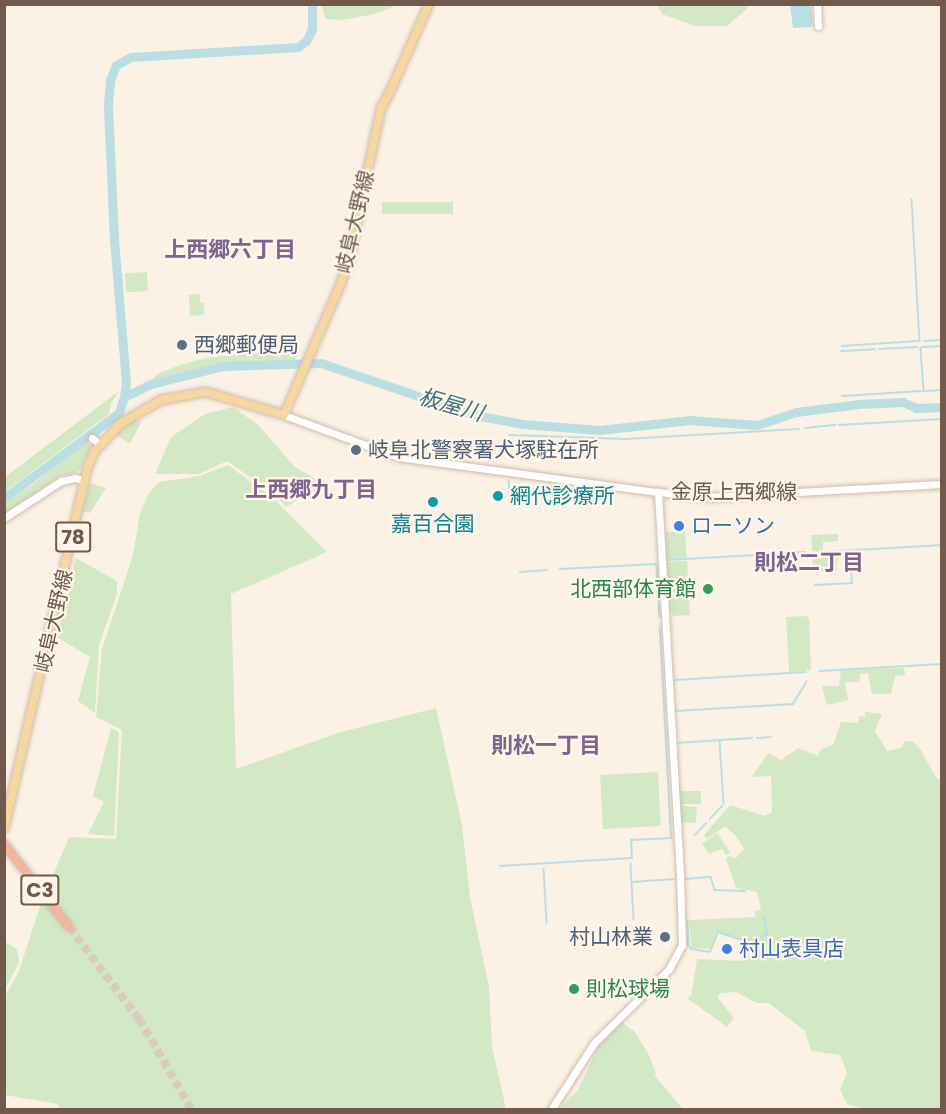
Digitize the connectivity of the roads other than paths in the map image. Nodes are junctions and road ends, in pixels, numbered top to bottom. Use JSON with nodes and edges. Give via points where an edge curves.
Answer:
{"nodes":[{"id":1,"x":429,"y":4,"type":"edge"},
{"id":2,"x":817,"y":4,"type":"edge"},
{"id":3,"x":818,"y":26,"type":"dead end"},
{"id":4,"x":284,"y":415,"type":"junction"},
{"id":5,"x":92,"y":438,"type":"dead end"},
{"id":6,"x":99,"y":444,"type":"junction"},
{"id":7,"x":84,"y":480,"type":"junction"},
{"id":8,"x":942,"y":484,"type":"edge"},
{"id":9,"x":658,"y":492,"type":"junction"},
{"id":10,"x":4,"y":518,"type":"edge"},
{"id":11,"x":4,"y":830,"type":"edge"},
{"id":12,"x":4,"y":844,"type":"edge"},
{"id":13,"x":69,"y":927,"type":"tunnel mouth"},
{"id":14,"x":551,"y":1110,"type":"edge"}],
"edges":[{"from":1,"to":4,"type":"main road","name":"岐阜大野線","via":[[381,108],[350,255]]},
{"from":2,"to":3,"type":"street"},
{"from":4,"to":6,"type":"main road","name":"岐阜大野線","number":"78","via":[[206,392],[147,406]]},
{"from":4,"to":9,"type":"street","name":"金原上西郷線","via":[[399,457]]},
{"from":5,"to":6,"type":"street"},
{"from":6,"to":7,"type":"main road","name":"岐阜大野線","number":"78"},
{"from":7,"to":10,"type":"street","via":[[61,481]]},
{"from":7,"to":11,"type":"main road","name":"岐阜大野線","number":"78"},
{"from":8,"to":9,"type":"street","name":"金原上西郷線","via":[[720,496]]},
{"from":9,"to":14,"type":"street","via":[[682,945],[669,969],[594,1043]]},
{"from":12,"to":13,"type":"highway","number":"C3"}]}
